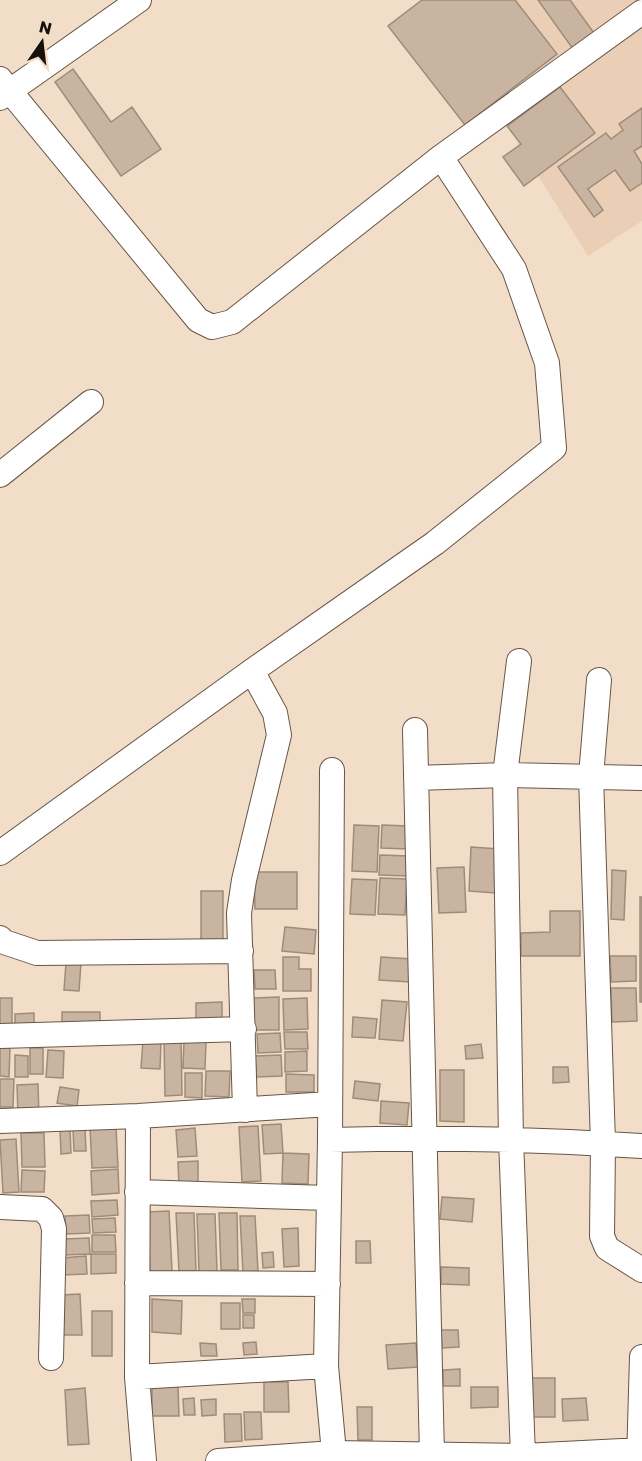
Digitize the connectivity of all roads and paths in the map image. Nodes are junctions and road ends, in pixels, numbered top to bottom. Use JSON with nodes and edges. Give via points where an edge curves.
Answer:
{"nodes":[{"id":1,"x":139,"y":0,"type":"edge"},
{"id":2,"x":642,"y":12,"type":"edge"},
{"id":3,"x":3,"y":89,"type":"edge"},
{"id":4,"x":441,"y":157,"type":"junction"},
{"id":5,"x":91,"y":402,"type":"dead end"},
{"id":6,"x":2,"y":470,"type":"edge"},
{"id":7,"x":519,"y":661,"type":"dead end"},
{"id":8,"x":252,"y":671,"type":"junction"},
{"id":9,"x":599,"y":680,"type":"dead end"},
{"id":10,"x":415,"y":730,"type":"dead end"},
{"id":11,"x":332,"y":770,"type":"dead end"},
{"id":12,"x":505,"y":775,"type":"junction"},
{"id":13,"x":591,"y":776,"type":"junction"},
{"id":14,"x":416,"y":778,"type":"junction"},
{"id":15,"x":642,"y":778,"type":"edge"},
{"id":16,"x":0,"y":853,"type":"edge"},
{"id":17,"x":0,"y":938,"type":"edge"},
{"id":18,"x":242,"y":951,"type":"junction"},
{"id":19,"x":244,"y":1029,"type":"junction"},
{"id":20,"x":0,"y":1036,"type":"edge"},
{"id":21,"x":330,"y":1104,"type":"junction"},
{"id":22,"x":245,"y":1110,"type":"junction"},
{"id":23,"x":138,"y":1116,"type":"junction"},
{"id":24,"x":0,"y":1121,"type":"edge"},
{"id":25,"x":425,"y":1137,"type":"junction"},
{"id":26,"x":511,"y":1139,"type":"junction"},
{"id":27,"x":330,"y":1140,"type":"junction"},
{"id":28,"x":603,"y":1143,"type":"junction"},
{"id":29,"x":642,"y":1146,"type":"edge"},
{"id":30,"x":137,"y":1192,"type":"junction"},
{"id":31,"x":329,"y":1198,"type":"junction"},
{"id":32,"x":0,"y":1207,"type":"edge"},
{"id":33,"x":642,"y":1270,"type":"edge"},
{"id":34,"x":137,"y":1283,"type":"junction"},
{"id":35,"x":328,"y":1284,"type":"junction"},
{"id":36,"x":642,"y":1357,"type":"edge"},
{"id":37,"x":51,"y":1358,"type":"dead end"},
{"id":38,"x":326,"y":1366,"type":"junction"},
{"id":39,"x":137,"y":1377,"type":"junction"},
{"id":40,"x":334,"y":1453,"type":"junction"},
{"id":41,"x":640,"y":1454,"type":"edge"},
{"id":42,"x":432,"y":1456,"type":"junction"},
{"id":43,"x":523,"y":1456,"type":"junction"},
{"id":44,"x":144,"y":1461,"type":"edge"},
{"id":45,"x":218,"y":1461,"type":"edge"}],
"edges":[{"from":1,"to":3,"type":"street"},
{"from":2,"to":4,"type":"street"},
{"from":3,"to":4,"type":"street","via":[[198,320],[212,327],[232,322]]},
{"from":4,"to":8,"type":"street","via":[[514,269],[547,363],[554,448],[435,543]]},
{"from":5,"to":6,"type":"street"},
{"from":7,"to":12,"type":"street"},
{"from":8,"to":16,"type":"street"},
{"from":8,"to":18,"type":"street","via":[[274,713],[279,735],[244,880],[239,913]]},
{"from":9,"to":13,"type":"street"},
{"from":10,"to":14,"type":"street"},
{"from":11,"to":21,"type":"street"},
{"from":12,"to":13,"type":"street"},
{"from":12,"to":14,"type":"street"},
{"from":12,"to":26,"type":"street"},
{"from":13,"to":15,"type":"street"},
{"from":13,"to":28,"type":"street"},
{"from":14,"to":25,"type":"street"},
{"from":17,"to":18,"type":"street","via":[[37,953]]},
{"from":18,"to":19,"type":"street"},
{"from":19,"to":20,"type":"street"},
{"from":19,"to":22,"type":"street"},
{"from":21,"to":22,"type":"street"},
{"from":21,"to":27,"type":"street"},
{"from":22,"to":23,"type":"street"},
{"from":23,"to":24,"type":"street"},
{"from":23,"to":30,"type":"street"},
{"from":25,"to":26,"type":"street"},
{"from":25,"to":27,"type":"street"},
{"from":25,"to":42,"type":"street"},
{"from":26,"to":28,"type":"street"},
{"from":26,"to":43,"type":"street"},
{"from":27,"to":31,"type":"street"},
{"from":28,"to":29,"type":"street"},
{"from":28,"to":33,"type":"street","via":[[602,1236],[607,1248]]},
{"from":30,"to":31,"type":"street"},
{"from":30,"to":34,"type":"street"},
{"from":31,"to":35,"type":"street"},
{"from":32,"to":37,"type":"street","via":[[42,1209],[51,1218]]},
{"from":34,"to":35,"type":"street"},
{"from":34,"to":39,"type":"street"},
{"from":35,"to":38,"type":"street"},
{"from":36,"to":41,"type":"street"},
{"from":38,"to":39,"type":"street"},
{"from":38,"to":40,"type":"street"},
{"from":39,"to":44,"type":"street"},
{"from":40,"to":42,"type":"street"},
{"from":40,"to":45,"type":"street"},
{"from":41,"to":43,"type":"street"},
{"from":42,"to":43,"type":"street"}]}
